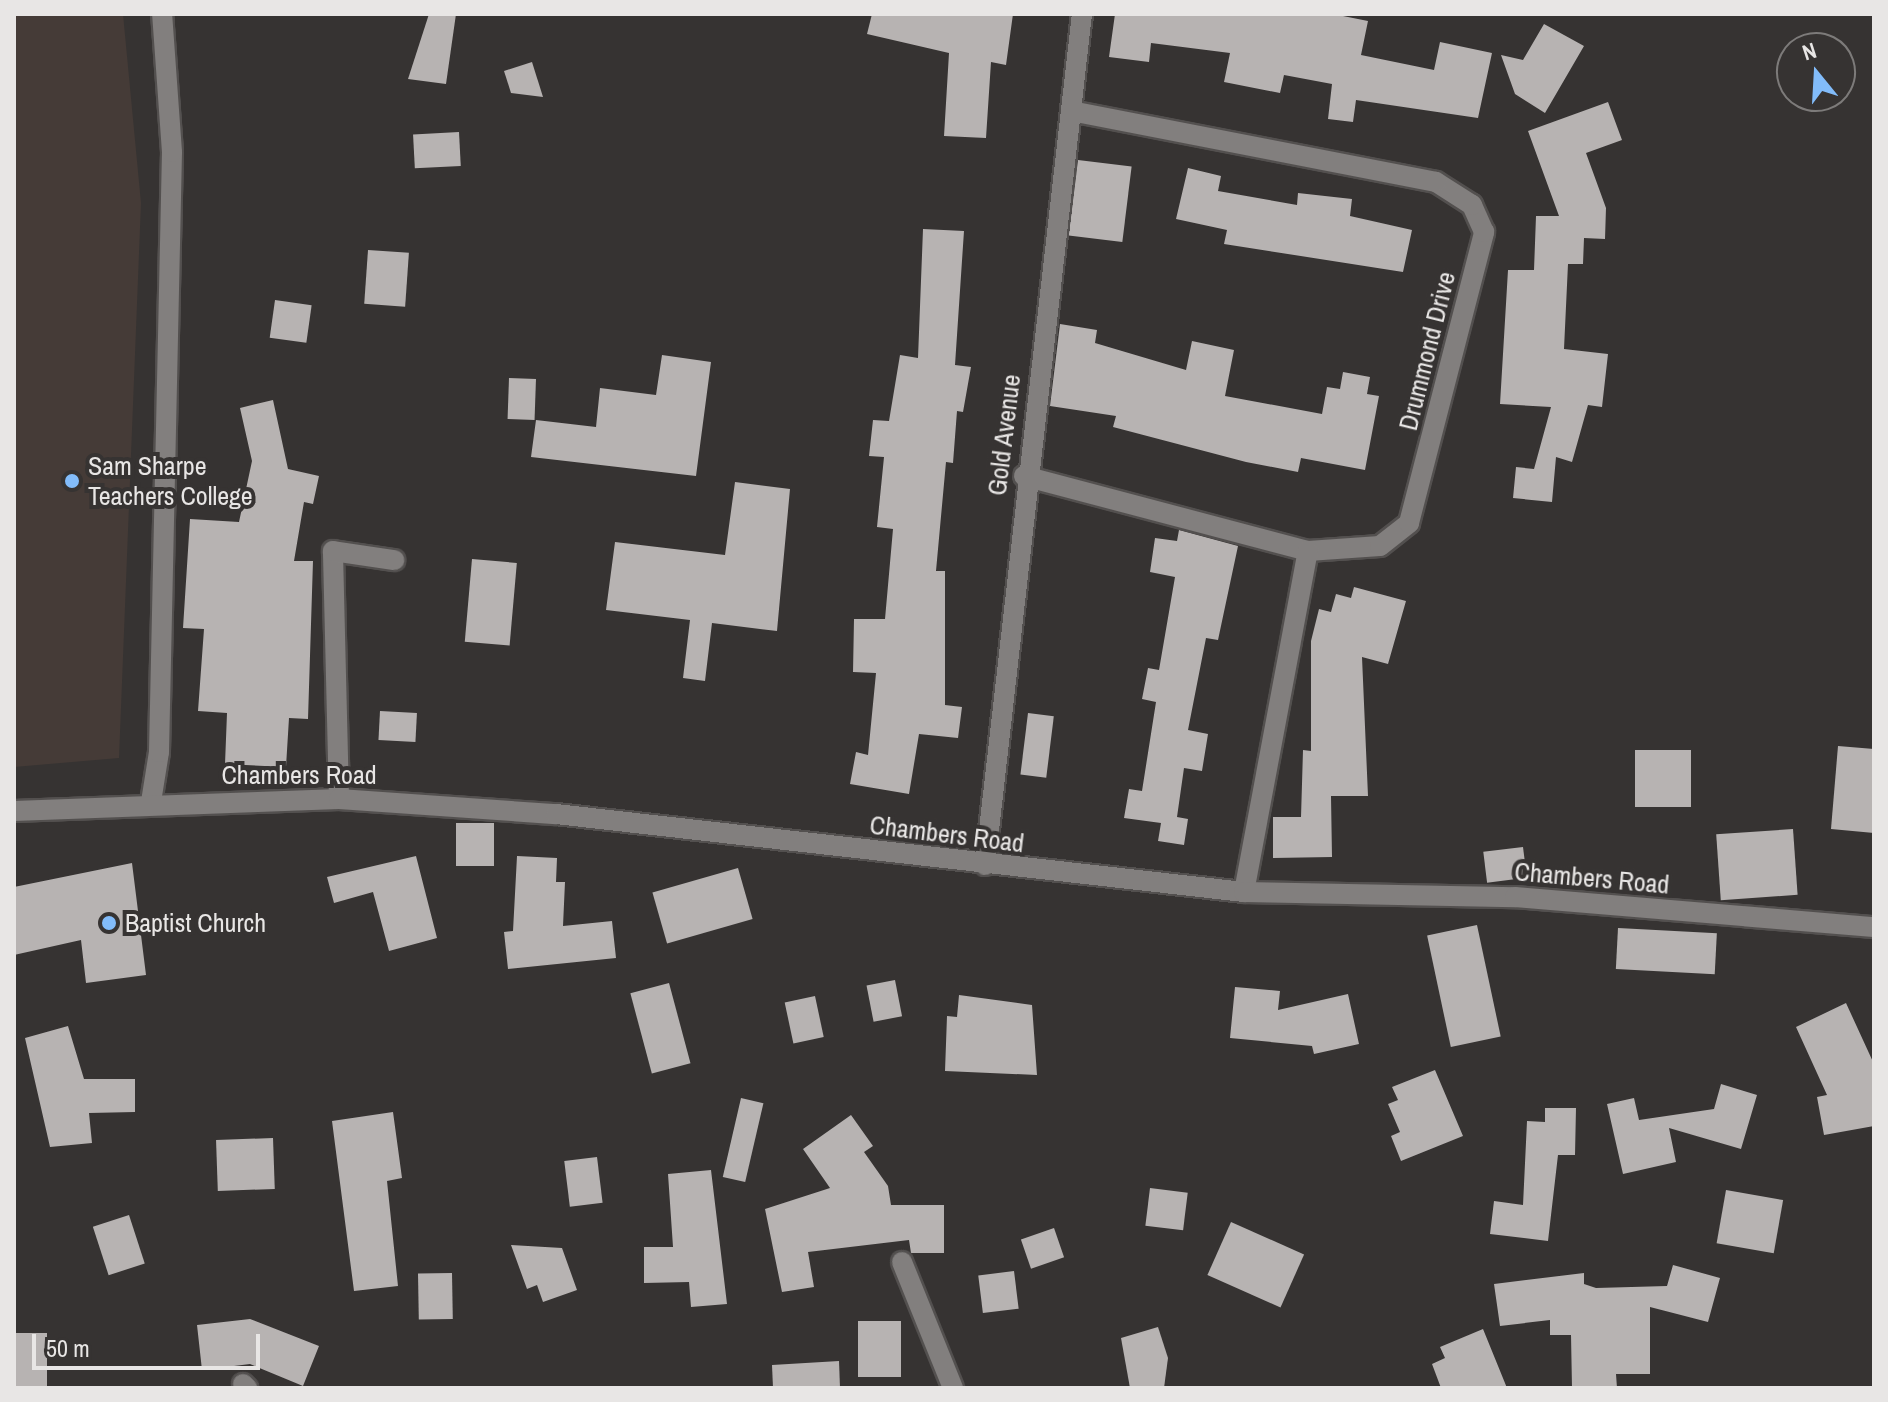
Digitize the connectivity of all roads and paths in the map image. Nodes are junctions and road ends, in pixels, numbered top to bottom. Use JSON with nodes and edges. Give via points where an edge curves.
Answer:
{"nodes":[{"id":1,"x":162,"y":14,"type":"edge"},
{"id":2,"x":1082,"y":14,"type":"edge"},
{"id":3,"x":1072,"y":111,"type":"junction"},
{"id":4,"x":1024,"y":476,"type":"junction"},
{"id":5,"x":1308,"y":551,"type":"junction"},
{"id":6,"x":394,"y":560,"type":"dead end"},
{"id":7,"x":339,"y":799,"type":"junction"},
{"id":8,"x":151,"y":802,"type":"junction"},
{"id":9,"x":14,"y":811,"type":"edge"},
{"id":10,"x":985,"y":865,"type":"junction"},
{"id":11,"x":1244,"y":892,"type":"junction"},
{"id":12,"x":1874,"y":927,"type":"edge"},
{"id":13,"x":902,"y":1262,"type":"dead end"},
{"id":14,"x":953,"y":1388,"type":"edge"}],
"edges":[{"from":1,"to":8,"type":"street","via":[[172,152],[159,752]]},
{"from":2,"to":3,"type":"street","name":"Gold Avenue"},
{"from":3,"to":4,"type":"street","name":"Gold Avenue"},
{"from":3,"to":5,"type":"street","name":"Drummond Drive","via":[[1436,182],[1472,205],[1484,232],[1409,523],[1380,546]]},
{"from":4,"to":5,"type":"street","name":"Drummond Drive"},
{"from":4,"to":10,"type":"street","name":"Gold Avenue"},
{"from":5,"to":11,"type":"street"},
{"from":6,"to":7,"type":"street","via":[[333,551]]},
{"from":7,"to":8,"type":"street","name":"Chambers Road"},
{"from":7,"to":10,"type":"street","name":"Chambers Road","via":[[556,814]]},
{"from":8,"to":9,"type":"street","name":"Chambers Road"},
{"from":10,"to":11,"type":"street","name":"Chambers Road"},
{"from":11,"to":12,"type":"street","name":"Chambers Road","via":[[1515,897]]},
{"from":13,"to":14,"type":"street"}]}
